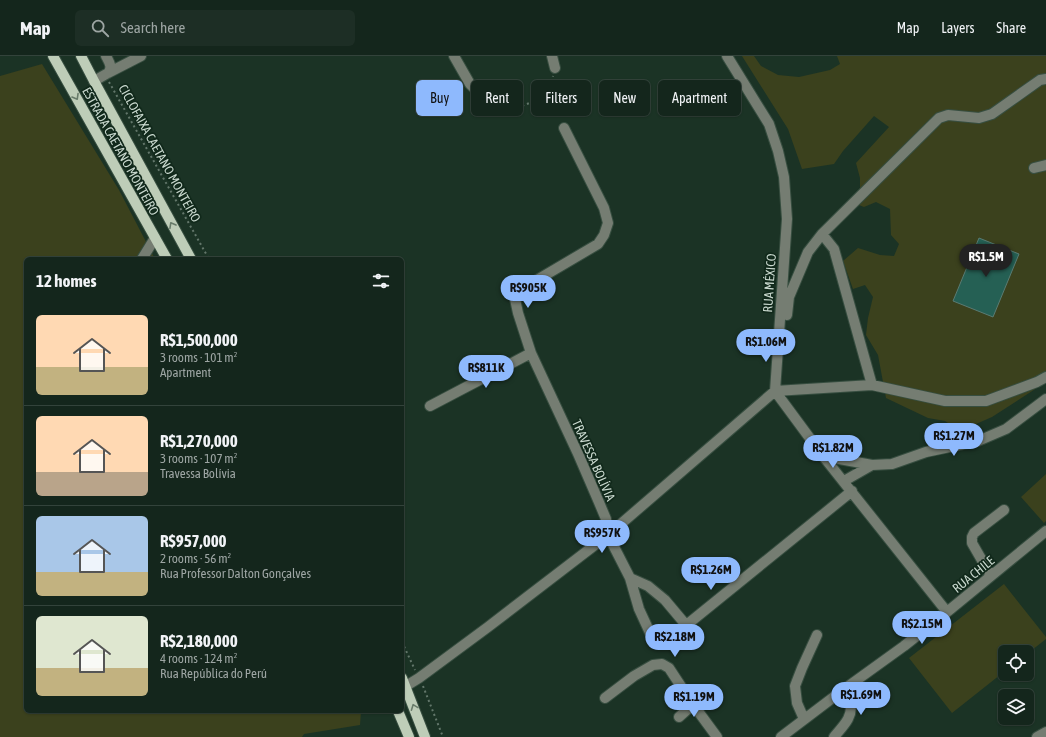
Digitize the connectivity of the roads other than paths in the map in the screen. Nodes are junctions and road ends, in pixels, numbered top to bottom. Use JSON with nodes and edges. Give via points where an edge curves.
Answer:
{"nodes":[{"id":1,"x":53,"y":56,"type":"edge"},
{"id":2,"x":81,"y":56,"type":"edge"},
{"id":3,"x":106,"y":56,"type":"edge"},
{"id":4,"x":140,"y":56,"type":"edge"},
{"id":5,"x":454,"y":56,"type":"edge"},
{"id":6,"x":552,"y":56,"type":"edge"},
{"id":7,"x":726,"y":56,"type":"edge"},
{"id":8,"x":555,"y":68,"type":"road end"},
{"id":9,"x":107,"y":74,"type":"junction"},
{"id":10,"x":1046,"y":79,"type":"edge"},
{"id":11,"x":94,"y":81,"type":"junction"},
{"id":12,"x":471,"y":85,"type":"edge"},
{"id":13,"x":564,"y":128,"type":"dead end"},
{"id":14,"x":1046,"y":165,"type":"edge"},
{"id":15,"x":1034,"y":168,"type":"dead end"},
{"id":16,"x":822,"y":234,"type":"junction"},
{"id":17,"x":155,"y":238,"type":"junction"},
{"id":18,"x":143,"y":257,"type":"edge"},
{"id":19,"x":166,"y":257,"type":"edge"},
{"id":20,"x":189,"y":257,"type":"edge"},
{"id":21,"x":531,"y":353,"type":"junction"},
{"id":22,"x":1046,"y":377,"type":"edge"},
{"id":23,"x":872,"y":385,"type":"junction"},
{"id":24,"x":779,"y":391,"type":"junction"},
{"id":25,"x":1046,"y":399,"type":"edge"},
{"id":26,"x":430,"y":406,"type":"dead end"},
{"id":27,"x":823,"y":456,"type":"junction"},
{"id":28,"x":872,"y":465,"type":"junction"},
{"id":29,"x":844,"y":481,"type":"junction"},
{"id":30,"x":852,"y":491,"type":"junction"},
{"id":31,"x":1004,"y":510,"type":"dead end"},
{"id":32,"x":1046,"y":531,"type":"edge"},
{"id":33,"x":608,"y":536,"type":"junction"},
{"id":34,"x":991,"y":576,"type":"junction"},
{"id":35,"x":630,"y":578,"type":"junction"},
{"id":36,"x":947,"y":612,"type":"junction"},
{"id":37,"x":686,"y":626,"type":"junction"},
{"id":38,"x":817,"y":635,"type":"dead end"},
{"id":39,"x":404,"y":682,"type":"edge"},
{"id":40,"x":843,"y":690,"type":"junction"},
{"id":41,"x":605,"y":698,"type":"dead end"},
{"id":42,"x":692,"y":703,"type":"junction"},
{"id":43,"x":399,"y":713,"type":"edge"},
{"id":44,"x":679,"y":717,"type":"dead end"},
{"id":45,"x":804,"y":719,"type":"junction"},
{"id":46,"x":1046,"y":732,"type":"edge"},
{"id":47,"x":409,"y":737,"type":"edge"},
{"id":48,"x":425,"y":737,"type":"edge"},
{"id":49,"x":717,"y":737,"type":"edge"},
{"id":50,"x":781,"y":737,"type":"edge"},
{"id":51,"x":834,"y":737,"type":"edge"},
{"id":52,"x":1037,"y":737,"type":"edge"}],
"edges":[{"from":1,"to":17,"type":"main road","name":"ESTRADA CAETANO MONTEIRO","one_way":true},
{"from":2,"to":11,"type":"main road","name":"ESTRADA CAETANO MONTEIRO"},
{"from":3,"to":9,"type":"street","via":[[110,64]]},
{"from":4,"to":9,"type":"street"},
{"from":5,"to":12,"type":"street"},
{"from":6,"to":8,"type":"street"},
{"from":7,"to":24,"type":"street","name":"RUA MÉXICO","via":[[770,124],[784,177],[787,219]]},
{"from":9,"to":11,"type":"street"},
{"from":10,"to":16,"type":"street","via":[[1040,80],[992,114],[979,118],[948,115],[939,118]]},
{"from":20,"to":11,"type":"main road","name":"ESTRADA CAETANO MONTEIRO","one_way":true},
{"from":13,"to":21,"type":"street","name":"TRAVESSA BOLÍVIA","via":[[604,208],[608,223],[598,244],[520,290],[516,299],[518,313]]},
{"from":14,"to":15,"type":"street"},
{"from":16,"to":23,"type":"street","via":[[834,248]]},
{"from":16,"to":24,"type":"street","via":[[808,252],[789,297]]},
{"from":17,"to":18,"type":"street"},
{"from":17,"to":19,"type":"main road","name":"ESTRADA CAETANO MONTEIRO"},
{"from":21,"to":26,"type":"street"},
{"from":21,"to":33,"type":"street","name":"TRAVESSA BOLÍVIA","via":[[595,492],[606,519]]},
{"from":22,"to":23,"type":"street","via":[[986,401],[945,401]]},
{"from":23,"to":24,"type":"street"},
{"from":24,"to":27,"type":"street"},
{"from":24,"to":33,"type":"street"},
{"from":25,"to":28,"type":"street","via":[[1006,428],[978,441],[926,452],[892,464]]},
{"from":27,"to":28,"type":"street"},
{"from":27,"to":29,"type":"street"},
{"from":28,"to":29,"type":"street"},
{"from":29,"to":30,"type":"street"},
{"from":30,"to":36,"type":"street"},
{"from":30,"to":37,"type":"street","name":"TRAVESSA BOLÍVIA"},
{"from":31,"to":34,"type":"street","via":[[972,537],[972,543]]},
{"from":32,"to":34,"type":"street","name":"RUA CHILE"},
{"from":33,"to":35,"type":"street","name":"TRAVESSA BOLÍVIA"},
{"from":33,"to":39,"type":"street","via":[[419,678]]},
{"from":34,"to":36,"type":"street","name":"RUA CHILE"},
{"from":35,"to":37,"type":"street","via":[[648,586],[665,600]]},
{"from":35,"to":37,"type":"street","name":"TRAVESSA BOLÍVIA","via":[[639,609],[651,635],[659,640],[668,640]]},
{"from":36,"to":40,"type":"street","name":"RUA CHILE"},
{"from":38,"to":45,"type":"street","via":[[795,686],[797,703]]},
{"from":48,"to":39,"type":"main road","one_way":true},
{"from":40,"to":45,"type":"street","name":"RUA CHILE"},
{"from":40,"to":51,"type":"street","via":[[850,712],[848,720]]},
{"from":41,"to":42,"type":"street","via":[[634,676],[653,665],[662,664],[669,668]]},
{"from":42,"to":44,"type":"street"},
{"from":42,"to":49,"type":"street"},
{"from":43,"to":47,"type":"main road"},
{"from":45,"to":50,"type":"street","name":"RUA CHILE"},
{"from":46,"to":52,"type":"street"}]}
